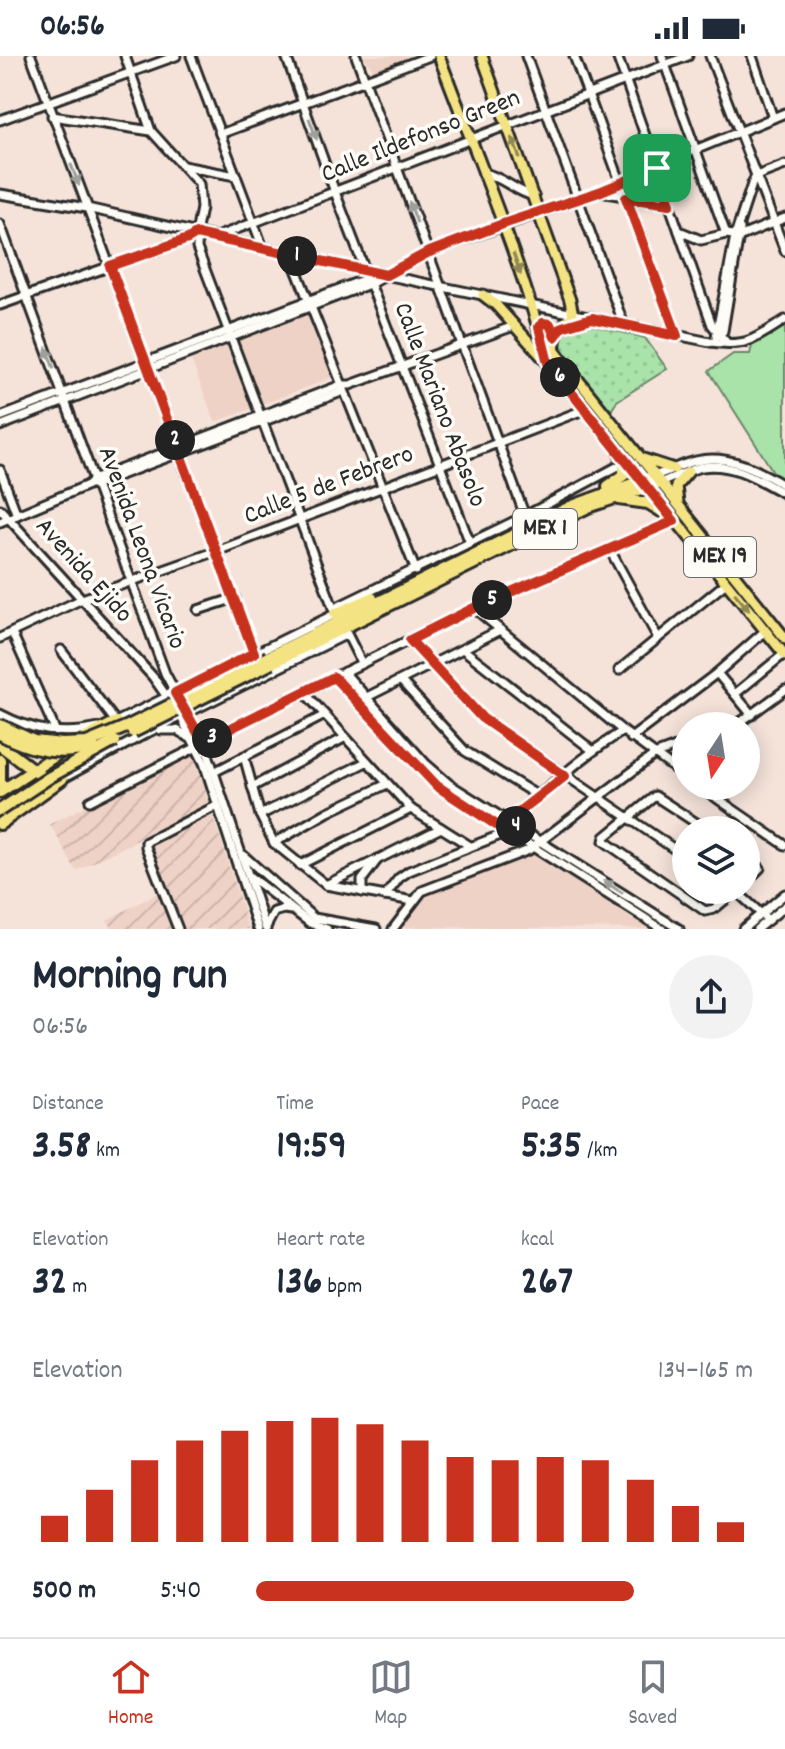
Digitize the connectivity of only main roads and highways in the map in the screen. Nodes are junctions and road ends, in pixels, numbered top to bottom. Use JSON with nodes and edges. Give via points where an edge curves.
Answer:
{"nodes":[{"id":1,"x":439,"y":56,"type":"edge"},
{"id":2,"x":482,"y":56,"type":"edge"},
{"id":3,"x":483,"y":295,"type":"road end"},
{"id":4,"x":592,"y":318,"type":"road end"},
{"id":5,"x":539,"y":327,"type":"junction"},
{"id":6,"x":562,"y":327,"type":"junction"},
{"id":7,"x":555,"y":337,"type":"junction"},
{"id":8,"x":548,"y":363,"type":"junction"},
{"id":9,"x":586,"y":409,"type":"junction"},
{"id":10,"x":613,"y":420,"type":"junction"},
{"id":11,"x":638,"y":457,"type":"junction"},
{"id":12,"x":622,"y":458,"type":"junction"},
{"id":13,"x":674,"y":469,"type":"road end"},
{"id":14,"x":688,"y":472,"type":"road end"},
{"id":15,"x":657,"y":479,"type":"junction"},
{"id":16,"x":644,"y":483,"type":"junction"},
{"id":17,"x":605,"y":501,"type":"junction"},
{"id":18,"x":679,"y":506,"type":"junction"},
{"id":19,"x":570,"y":507,"type":"junction"},
{"id":20,"x":673,"y":519,"type":"junction"},
{"id":21,"x":433,"y":580,"type":"junction"},
{"id":22,"x":347,"y":634,"type":"road end"},
{"id":23,"x":785,"y":638,"type":"edge"},
{"id":24,"x":784,"y":654,"type":"edge"},
{"id":25,"x":270,"y":660,"type":"junction"},
{"id":26,"x":121,"y":724,"type":"junction"},
{"id":27,"x":0,"y":725,"type":"edge"},
{"id":28,"x":0,"y":734,"type":"edge"},
{"id":29,"x":115,"y":741,"type":"junction"},
{"id":30,"x":0,"y":745,"type":"edge"},
{"id":31,"x":0,"y":760,"type":"edge"},
{"id":32,"x":33,"y":770,"type":"junction"},
{"id":33,"x":15,"y":782,"type":"junction"},
{"id":34,"x":0,"y":785,"type":"edge"},
{"id":35,"x":0,"y":792,"type":"edge"},
{"id":36,"x":34,"y":798,"type":"junction"},
{"id":37,"x":0,"y":810,"type":"edge"},
{"id":38,"x":0,"y":824,"type":"edge"}],
"edges":[{"from":1,"to":5,"type":"main road","one_way":true},
{"from":6,"to":2,"type":"main road","one_way":true,"via":[[573,315],[570,300]]},
{"from":3,"to":8,"type":"main road"},
{"from":4,"to":6,"type":"main road"},
{"from":5,"to":7,"type":"main road","via":[[550,324]]},
{"from":5,"to":8,"type":"main road"},
{"from":6,"to":7,"type":"main road"},
{"from":7,"to":10,"type":"main road","via":[[555,351]]},
{"from":8,"to":9,"type":"main road"},
{"from":9,"to":10,"type":"main road","via":[[594,410],[606,425]]},
{"from":9,"to":12,"type":"main road"},
{"from":10,"to":11,"type":"main road"},
{"from":11,"to":13,"type":"main road"},
{"from":11,"to":15,"type":"main road"},
{"from":12,"to":16,"type":"main road"},
{"from":12,"to":19,"type":"highway","via":[[621,478]]},
{"from":14,"to":18,"type":"main road","via":[[676,486]]},
{"from":15,"to":16,"type":"highway","number":"MEX 1"},
{"from":15,"to":18,"type":"main road","number":"MEX 19"},
{"from":16,"to":17,"type":"highway","number":"MEX 1"},
{"from":16,"to":19,"type":"highway","number":"MEX 1"},
{"from":16,"to":20,"type":"main road","number":"MEX 19"},
{"from":17,"to":20,"type":"highway","via":[[638,500]]},
{"from":17,"to":21,"type":"highway","number":"MEX 1"},
{"from":18,"to":23,"type":"main road","number":"MEX 19"},
{"from":19,"to":21,"type":"highway","number":"MEX 1"},
{"from":20,"to":24,"type":"main road","number":"MEX 19","one_way":true},
{"from":21,"to":22,"type":"highway"},
{"from":21,"to":25,"type":"highway","number":"MEX 1"},
{"from":21,"to":25,"type":"highway","number":"MEX 1","via":[[335,615]]},
{"from":25,"to":26,"type":"highway","number":"MEX 1","bridge":true},
{"from":25,"to":29,"type":"highway","number":"MEX 1","bridge":true},
{"from":26,"to":27,"type":"highway","bridge":true,"via":[[87,743],[62,744],[34,741]]},
{"from":26,"to":32,"type":"highway"},
{"from":28,"to":29,"type":"highway","bridge":true,"via":[[54,753]]},
{"from":29,"to":37,"type":"highway","bridge":true},
{"from":30,"to":32,"type":"highway"},
{"from":31,"to":34,"type":"highway"},
{"from":32,"to":33,"type":"highway"},
{"from":32,"to":36,"type":"highway","via":[[62,779]]},
{"from":33,"to":35,"type":"highway"},
{"from":33,"to":36,"type":"highway","via":[[26,783]]},
{"from":36,"to":38,"type":"highway"}]}
